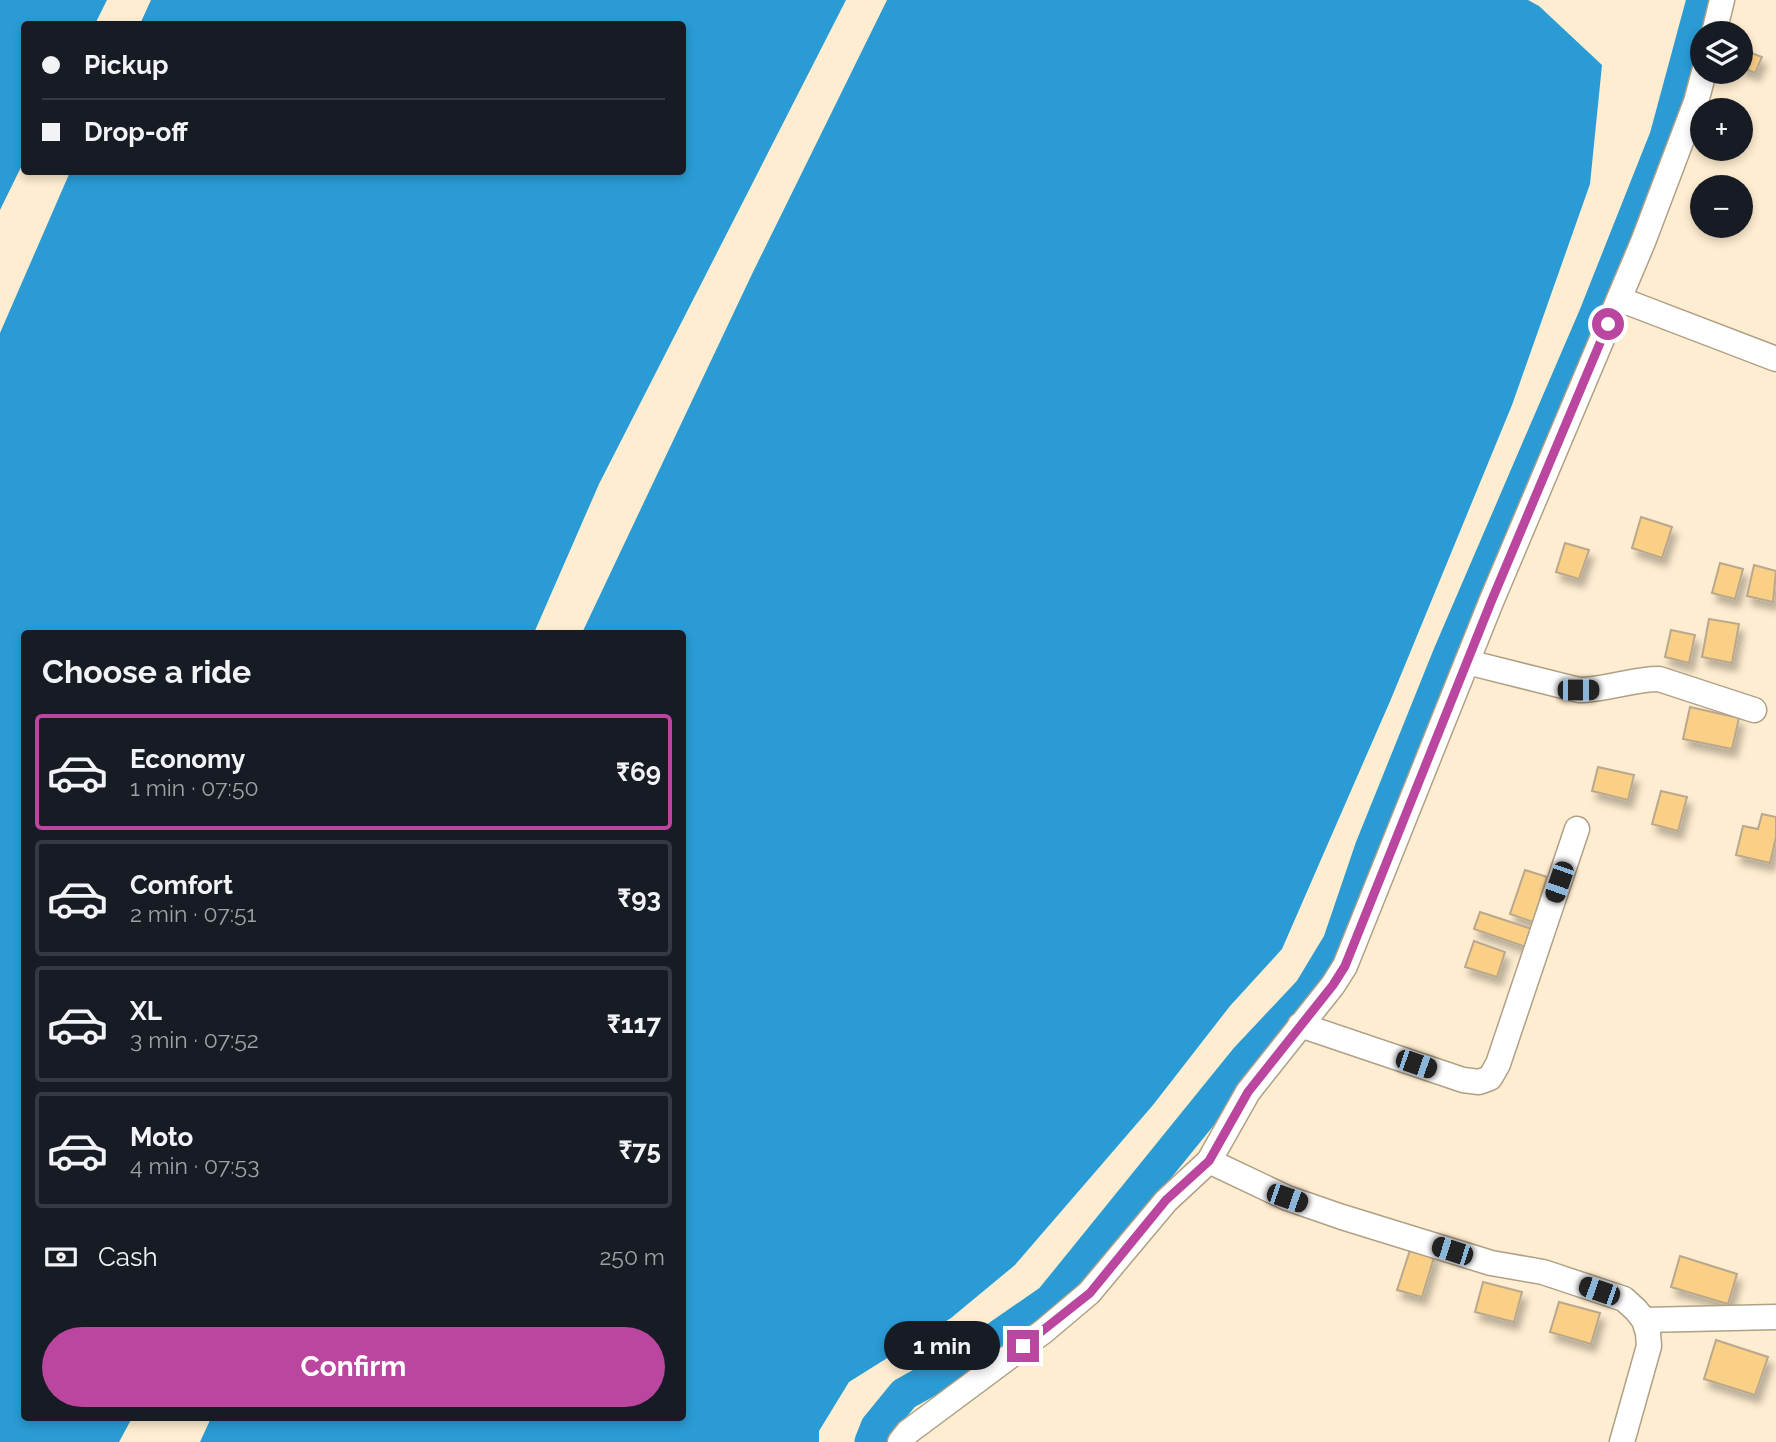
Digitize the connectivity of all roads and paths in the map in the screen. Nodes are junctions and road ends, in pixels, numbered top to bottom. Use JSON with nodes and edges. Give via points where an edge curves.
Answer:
{"nodes":[{"id":1,"x":1722,"y":0,"type":"edge"},
{"id":2,"x":1717,"y":21,"type":"edge"},
{"id":3,"x":1701,"y":84,"type":"edge"},
{"id":4,"x":1619,"y":299,"type":"junction"},
{"id":5,"x":1776,"y":359,"type":"edge"},
{"id":6,"x":1467,"y":662,"type":"junction"},
{"id":7,"x":1754,"y":709,"type":"dead end"},
{"id":8,"x":1577,"y":830,"type":"dead end"},
{"id":9,"x":1300,"y":1025,"type":"junction"},
{"id":10,"x":1209,"y":1161,"type":"junction"},
{"id":11,"x":1776,"y":1317,"type":"edge"},
{"id":12,"x":1644,"y":1321,"type":"junction"},
{"id":13,"x":900,"y":1442,"type":"edge"},
{"id":14,"x":1622,"y":1442,"type":"edge"}],
"edges":[{"from":1,"to":2,"type":"street"},
{"from":3,"to":4,"type":"street"},
{"from":4,"to":5,"type":"street"},
{"from":4,"to":6,"type":"street"},
{"from":6,"to":7,"type":"street","via":[[1578,690],[1660,679]]},
{"from":6,"to":9,"type":"street","via":[[1345,966]]},
{"from":8,"to":9,"type":"street","via":[[1490,1078],[1463,1080]]},
{"from":9,"to":10,"type":"street","via":[[1248,1092]]},
{"from":10,"to":12,"type":"street","via":[[1331,1213],[1491,1263],[1543,1272],[1625,1300]]},
{"from":10,"to":13,"type":"street","via":[[1166,1200],[1090,1293]]},
{"from":11,"to":12,"type":"street"},
{"from":12,"to":14,"type":"street","via":[[1649,1346]]}]}
